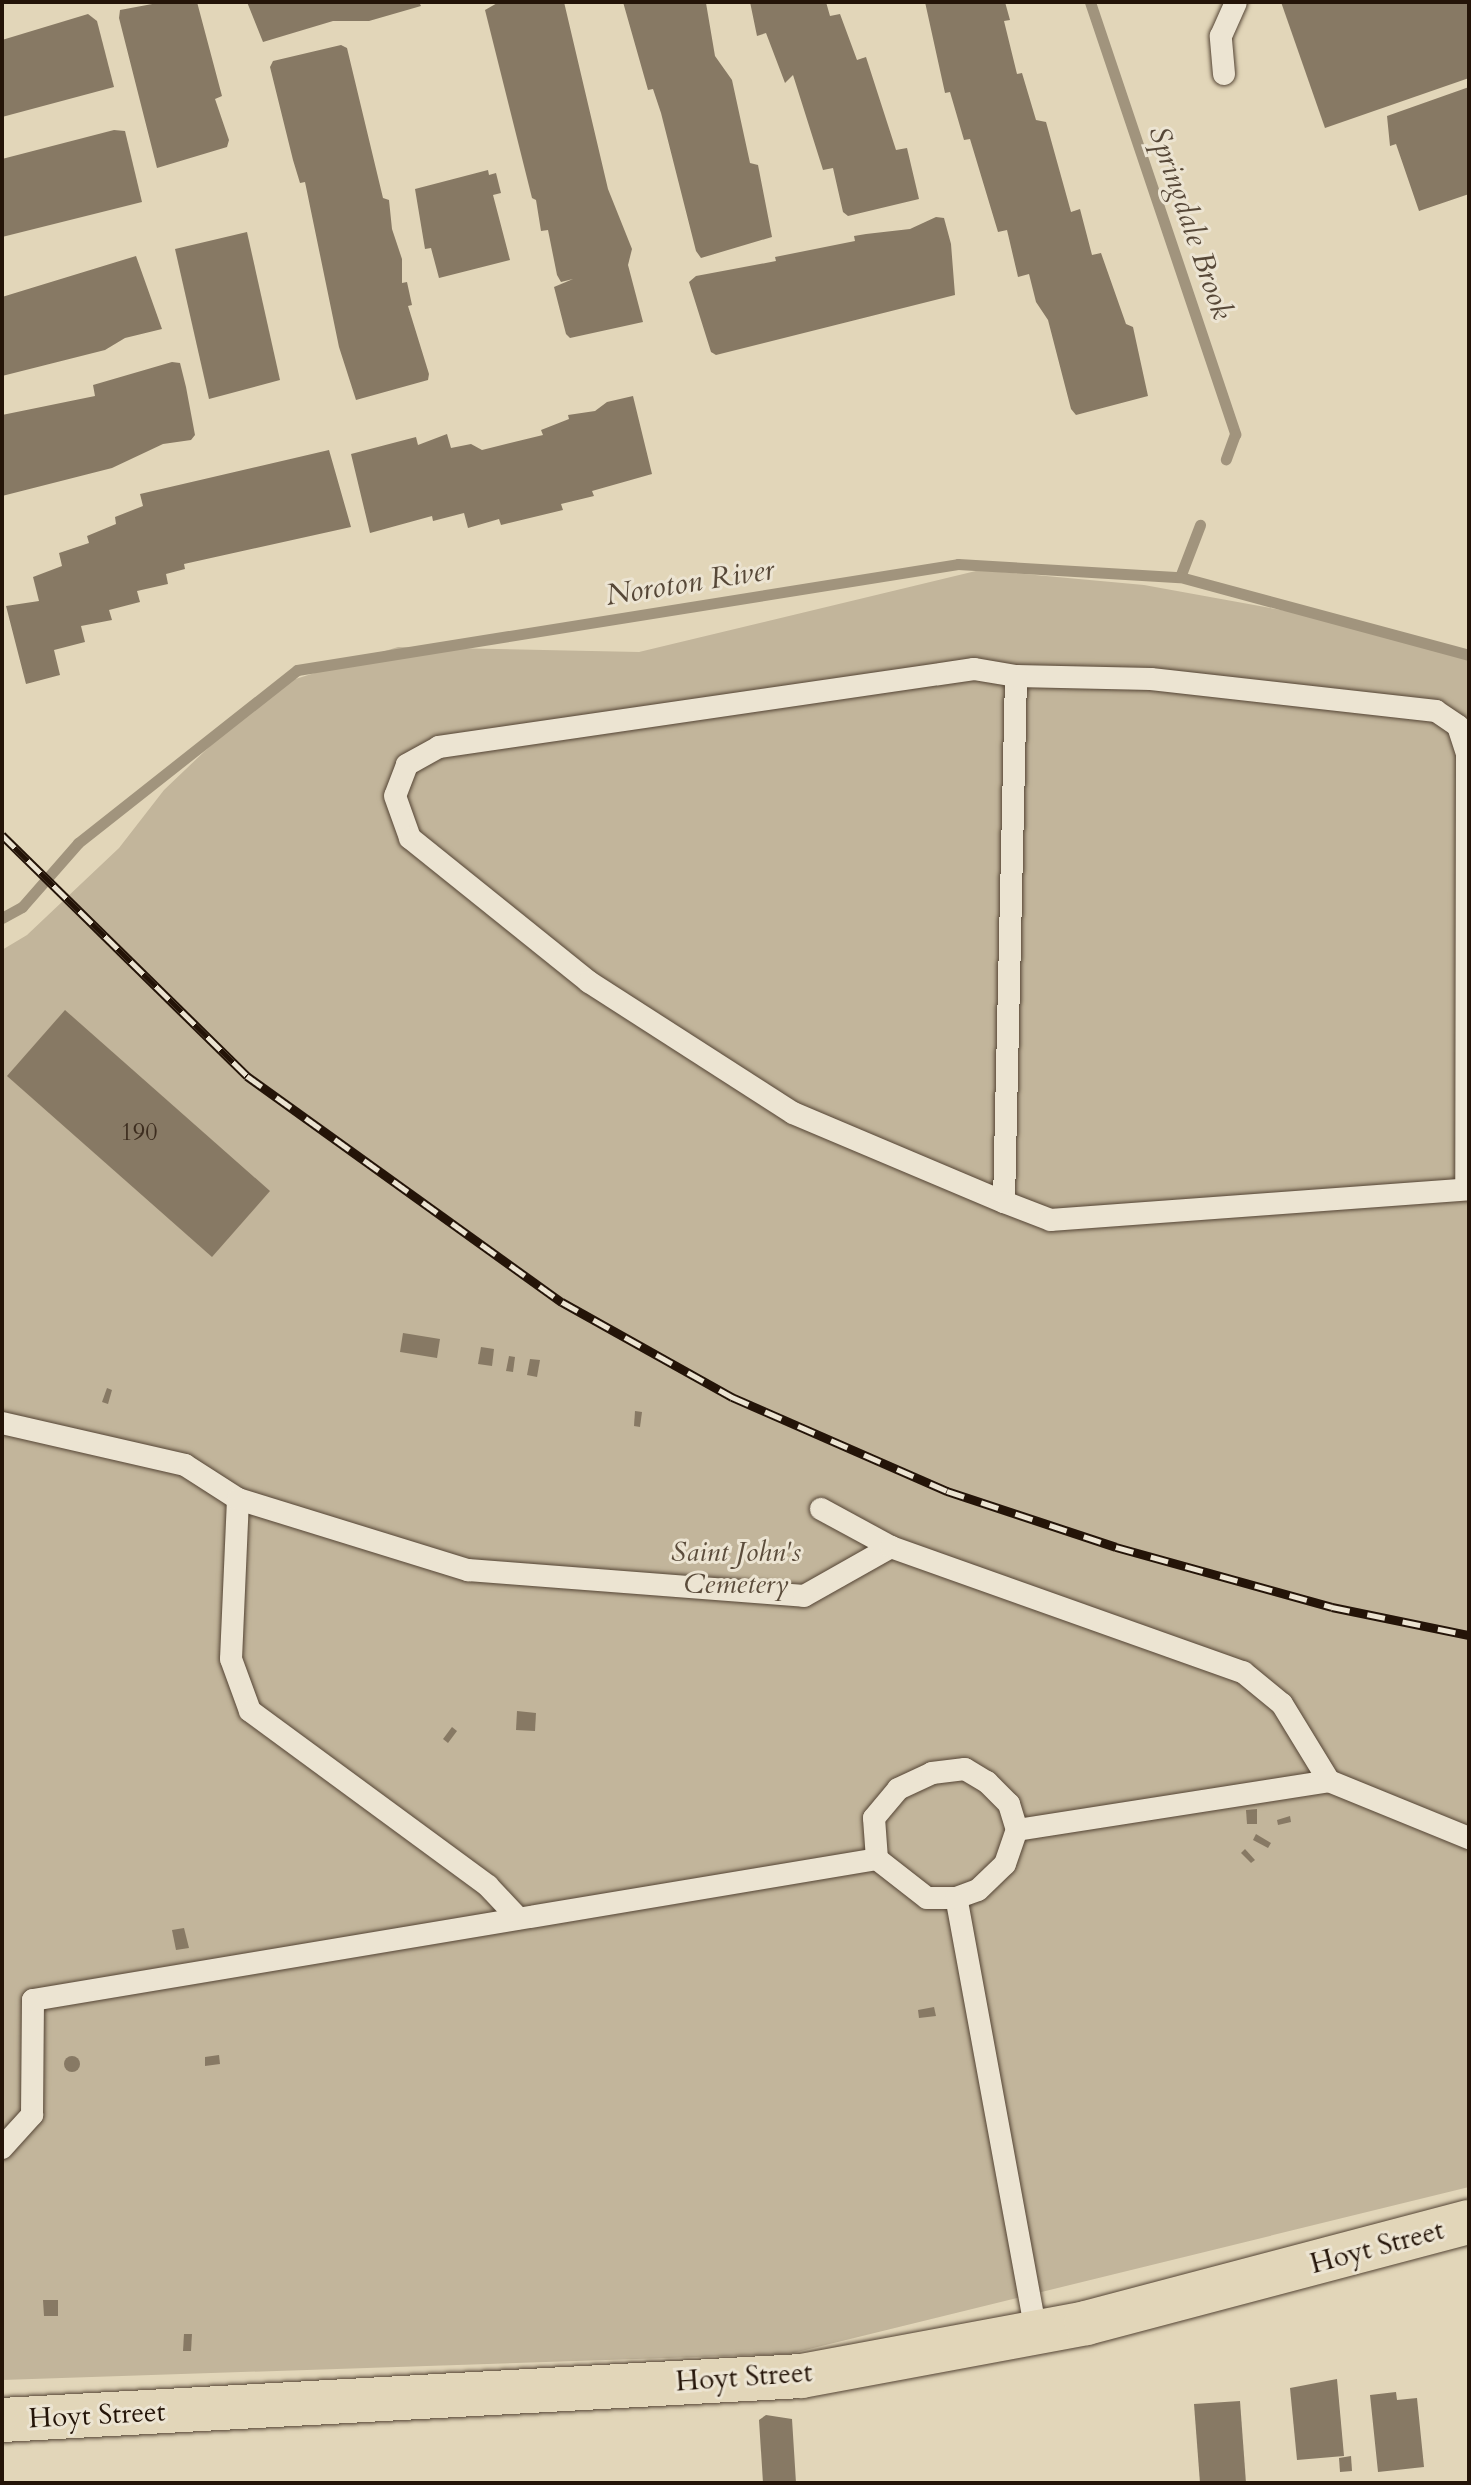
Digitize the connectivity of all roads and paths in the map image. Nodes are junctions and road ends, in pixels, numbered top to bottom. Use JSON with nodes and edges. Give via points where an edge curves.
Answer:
{"nodes":[{"id":1,"x":1236,"y":2,"type":"edge"},
{"id":2,"x":1224,"y":74,"type":"dead end"},
{"id":3,"x":1016,"y":676,"type":"junction"},
{"id":4,"x":1468,"y":1189,"type":"edge"},
{"id":5,"x":1004,"y":1202,"type":"junction"},
{"id":6,"x":2,"y":1423,"type":"edge"},
{"id":7,"x":238,"y":1499,"type":"junction"},
{"id":8,"x":821,"y":1509,"type":"dead end"},
{"id":9,"x":891,"y":1547,"type":"junction"},
{"id":10,"x":1329,"y":1781,"type":"junction"},
{"id":11,"x":1017,"y":1830,"type":"junction"},
{"id":12,"x":1469,"y":1838,"type":"edge"},
{"id":13,"x":877,"y":1859,"type":"junction"},
{"id":14,"x":956,"y":1898,"type":"junction"},
{"id":15,"x":518,"y":1918,"type":"junction"},
{"id":16,"x":2,"y":2148,"type":"edge"},
{"id":17,"x":1469,"y":2222,"type":"edge"},
{"id":18,"x":1036,"y":2332,"type":"junction"},
{"id":19,"x":2,"y":2420,"type":"edge"}],
"edges":[{"from":1,"to":2,"type":"lane","via":[[1221,36]]},
{"from":3,"to":4,"type":"lane","via":[[1151,679],[1436,711],[1458,726],[1467,754]]},
{"from":3,"to":5,"type":"lane"},
{"from":3,"to":5,"type":"lane","via":[[974,669],[439,747],[407,765],[395,796],[410,838],[589,982],[793,1113]]},
{"from":4,"to":5,"type":"lane","via":[[1051,1220]]},
{"from":6,"to":7,"type":"lane","via":[[185,1465]]},
{"from":7,"to":9,"type":"lane","via":[[468,1570],[804,1596]]},
{"from":7,"to":15,"type":"lane","via":[[231,1659],[250,1711],[488,1886]]},
{"from":8,"to":9,"type":"lane"},
{"from":9,"to":10,"type":"lane","via":[[1243,1672],[1282,1704]]},
{"from":10,"to":11,"type":"lane"},
{"from":10,"to":12,"type":"lane"},
{"from":11,"to":13,"type":"lane","via":[[1009,1804],[987,1782],[965,1769],[932,1773],[898,1789],[874,1818]]},
{"from":11,"to":14,"type":"lane","via":[[1005,1864],[978,1890]]},
{"from":13,"to":14,"type":"lane","via":[[927,1898]]},
{"from":13,"to":15,"type":"lane"},
{"from":14,"to":18,"type":"lane"},
{"from":15,"to":16,"type":"lane","via":[[33,2000],[32,2115]]},
{"from":17,"to":18,"type":"main road","name":"Hoyt Street","via":[[1155,2306]]},
{"from":18,"to":19,"type":"main road","name":"Hoyt Street","via":[[801,2376]]}]}
